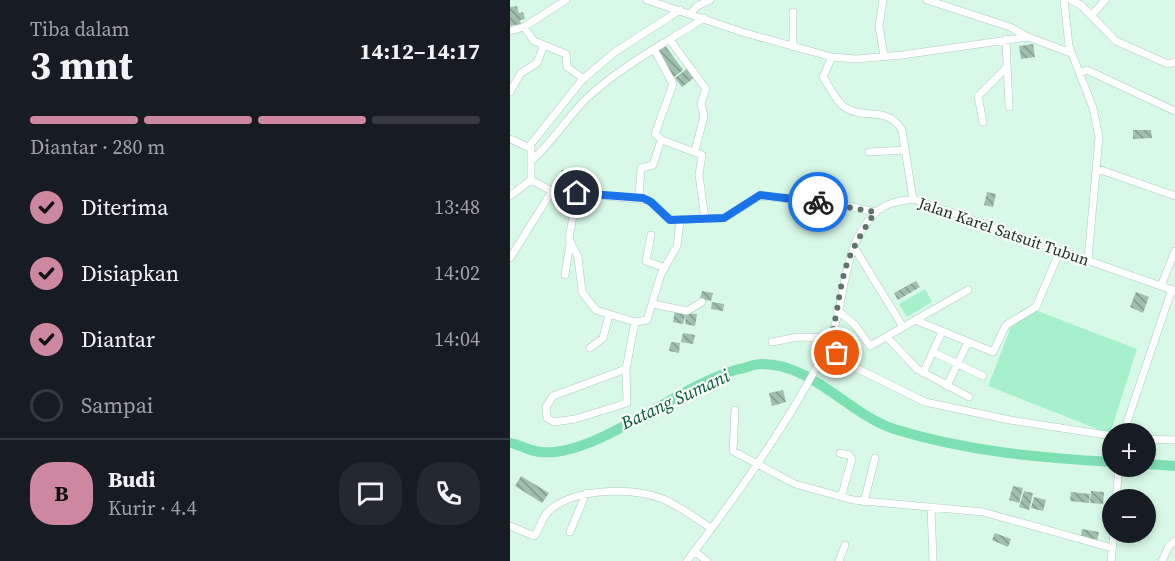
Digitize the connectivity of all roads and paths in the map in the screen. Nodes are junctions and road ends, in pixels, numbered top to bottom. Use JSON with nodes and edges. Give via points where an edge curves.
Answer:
{"nodes":[{"id":1,"x":566,"y":0,"type":"edge"},
{"id":2,"x":647,"y":0,"type":"edge"},
{"id":3,"x":710,"y":0,"type":"edge"},
{"id":4,"x":883,"y":0,"type":"edge"},
{"id":5,"x":927,"y":0,"type":"edge"},
{"id":6,"x":1064,"y":0,"type":"edge"},
{"id":7,"x":1071,"y":0,"type":"edge"},
{"id":8,"x":1105,"y":0,"type":"edge"},
{"id":9,"x":697,"y":3,"type":"edge"},
{"id":10,"x":680,"y":10,"type":"junction"},
{"id":11,"x":793,"y":12,"type":"dead end"},
{"id":12,"x":690,"y":14,"type":"junction"},
{"id":13,"x":1092,"y":15,"type":"junction"},
{"id":14,"x":704,"y":18,"type":"junction"},
{"id":15,"x":524,"y":27,"type":"junction"},
{"id":16,"x":510,"y":31,"type":"edge"},
{"id":17,"x":1028,"y":37,"type":"junction"},
{"id":18,"x":1006,"y":39,"type":"junction"},
{"id":19,"x":670,"y":40,"type":"junction"},
{"id":20,"x":544,"y":45,"type":"junction"},
{"id":21,"x":793,"y":47,"type":"junction"},
{"id":22,"x":654,"y":50,"type":"junction"},
{"id":23,"x":1071,"y":53,"type":"junction"},
{"id":24,"x":884,"y":56,"type":"junction"},
{"id":25,"x":831,"y":57,"type":"junction"},
{"id":26,"x":1175,"y":62,"type":"edge"},
{"id":27,"x":1006,"y":67,"type":"junction"},
{"id":28,"x":1080,"y":73,"type":"junction"},
{"id":29,"x":584,"y":79,"type":"junction"},
{"id":30,"x":510,"y":92,"type":"edge"},
{"id":31,"x":1009,"y":107,"type":"dead end"},
{"id":32,"x":1175,"y":111,"type":"edge"},
{"id":33,"x":983,"y":122,"type":"dead end"},
{"id":34,"x":510,"y":139,"type":"edge"},
{"id":35,"x":661,"y":140,"type":"junction"},
{"id":36,"x":530,"y":148,"type":"junction"},
{"id":37,"x":905,"y":150,"type":"junction"},
{"id":38,"x":695,"y":151,"type":"junction"},
{"id":39,"x":869,"y":152,"type":"dead end"},
{"id":40,"x":532,"y":160,"type":"junction"},
{"id":41,"x":1098,"y":169,"type":"junction"},
{"id":42,"x":531,"y":180,"type":"junction"},
{"id":43,"x":552,"y":191,"type":"junction"},
{"id":44,"x":577,"y":193,"type":"junction"},
{"id":45,"x":510,"y":196,"type":"edge"},
{"id":46,"x":1175,"y":196,"type":"edge"},
{"id":47,"x":639,"y":198,"type":"junction"},
{"id":48,"x":913,"y":199,"type":"junction"},
{"id":49,"x":875,"y":212,"type":"junction"},
{"id":50,"x":705,"y":219,"type":"junction"},
{"id":51,"x":680,"y":220,"type":"junction"},
{"id":52,"x":651,"y":235,"type":"dead end"},
{"id":53,"x":570,"y":243,"type":"junction"},
{"id":54,"x":854,"y":247,"type":"junction"},
{"id":55,"x":1060,"y":250,"type":"junction"},
{"id":56,"x":1175,"y":251,"type":"edge"},
{"id":57,"x":510,"y":258,"type":"edge"},
{"id":58,"x":1088,"y":259,"type":"junction"},
{"id":59,"x":664,"y":268,"type":"junction"},
{"id":60,"x":565,"y":275,"type":"dead end"},
{"id":61,"x":1161,"y":286,"type":"junction"},
{"id":62,"x":968,"y":290,"type":"dead end"},
{"id":63,"x":1173,"y":290,"type":"edge"},
{"id":64,"x":702,"y":302,"type":"dead end"},
{"id":65,"x":652,"y":304,"type":"junction"},
{"id":66,"x":837,"y":309,"type":"junction"},
{"id":67,"x":609,"y":315,"type":"junction"},
{"id":68,"x":915,"y":320,"type":"junction"},
{"id":69,"x":635,"y":322,"type":"junction"},
{"id":70,"x":903,"y":327,"type":"junction"},
{"id":71,"x":942,"y":332,"type":"junction"},
{"id":72,"x":887,"y":337,"type":"junction"},
{"id":73,"x":830,"y":340,"type":"junction"},
{"id":74,"x":772,"y":342,"type":"dead end"},
{"id":75,"x":968,"y":342,"type":"junction"},
{"id":76,"x":590,"y":348,"type":"dead end"},
{"id":77,"x":933,"y":352,"type":"junction"},
{"id":78,"x":957,"y":364,"type":"junction"},
{"id":79,"x":626,"y":369,"type":"junction"},
{"id":80,"x":923,"y":373,"type":"junction"},
{"id":81,"x":983,"y":376,"type":"dead end"},
{"id":82,"x":947,"y":386,"type":"junction"},
{"id":83,"x":969,"y":397,"type":"dead end"},
{"id":84,"x":735,"y":410,"type":"dead end"},
{"id":85,"x":1127,"y":423,"type":"edge"},
{"id":86,"x":1102,"y":434,"type":"edge"},
{"id":87,"x":1156,"y":440,"type":"edge"},
{"id":88,"x":1175,"y":440,"type":"edge"},
{"id":89,"x":840,"y":453,"type":"dead end"},
{"id":90,"x":875,"y":458,"type":"dead end"},
{"id":91,"x":757,"y":462,"type":"junction"},
{"id":92,"x":586,"y":493,"type":"junction"},
{"id":93,"x":841,"y":497,"type":"junction"},
{"id":94,"x":864,"y":502,"type":"junction"},
{"id":95,"x":931,"y":507,"type":"junction"},
{"id":96,"x":510,"y":526,"type":"edge"},
{"id":97,"x":711,"y":528,"type":"junction"},
{"id":98,"x":570,"y":532,"type":"dead end"},
{"id":99,"x":1175,"y":541,"type":"edge"},
{"id":100,"x":1113,"y":543,"type":"edge"},
{"id":101,"x":845,"y":545,"type":"dead end"},
{"id":102,"x":1112,"y":548,"type":"junction"},
{"id":103,"x":694,"y":551,"type":"junction"},
{"id":104,"x":687,"y":561,"type":"edge"},
{"id":105,"x":707,"y":561,"type":"edge"},
{"id":106,"x":839,"y":561,"type":"edge"},
{"id":107,"x":933,"y":561,"type":"edge"},
{"id":108,"x":1111,"y":561,"type":"edge"},
{"id":109,"x":1162,"y":561,"type":"edge"}],
"edges":[{"from":1,"to":15,"type":"street"},
{"from":2,"to":10,"type":"street"},
{"from":3,"to":9,"type":"street"},
{"from":4,"to":24,"type":"street","via":[[879,26]]},
{"from":5,"to":17,"type":"street","via":[[1010,27]]},
{"from":6,"to":23,"type":"street"},
{"from":7,"to":13,"type":"street"},
{"from":8,"to":13,"type":"street"},
{"from":9,"to":12,"type":"street"},
{"from":10,"to":12,"type":"street"},
{"from":10,"to":29,"type":"street","via":[[615,52]]},
{"from":11,"to":21,"type":"street"},
{"from":12,"to":14,"type":"street"},
{"from":13,"to":26,"type":"street","via":[[1119,42],[1168,64]]},
{"from":14,"to":19,"type":"street"},
{"from":14,"to":21,"type":"street"},
{"from":15,"to":16,"type":"street"},
{"from":15,"to":20,"type":"street","via":[[532,40]]},
{"from":17,"to":18,"type":"street"},
{"from":17,"to":23,"type":"street"},
{"from":18,"to":24,"type":"street"},
{"from":18,"to":27,"type":"street"},
{"from":19,"to":22,"type":"street"},
{"from":19,"to":38,"type":"street","via":[[706,89]]},
{"from":20,"to":29,"type":"street","via":[[566,54],[567,66]]},
{"from":20,"to":30,"type":"street","via":[[537,63],[521,73]]},
{"from":21,"to":25,"type":"street"},
{"from":22,"to":35,"type":"street","via":[[673,84],[655,133]]},
{"from":22,"to":40,"type":"street","via":[[615,73],[586,99]]},
{"from":23,"to":28,"type":"street"},
{"from":24,"to":25,"type":"street"},
{"from":25,"to":37,"type":"street","via":[[823,77],[843,106],[880,114],[896,122],[902,130]]},
{"from":27,"to":31,"type":"street"},
{"from":27,"to":33,"type":"street","via":[[978,96]]},
{"from":28,"to":32,"type":"street","via":[[1087,70]]},
{"from":28,"to":41,"type":"street","via":[[1097,125]]},
{"from":29,"to":36,"type":"street"},
{"from":34,"to":36,"type":"street"},
{"from":35,"to":38,"type":"street"},
{"from":35,"to":47,"type":"street","via":[[653,165],[641,168]]},
{"from":36,"to":40,"type":"street"},
{"from":37,"to":39,"type":"street"},
{"from":37,"to":48,"type":"street"},
{"from":38,"to":50,"type":"street","via":[[702,156],[699,175]]},
{"from":40,"to":42,"type":"street"},
{"from":41,"to":46,"type":"street"},
{"from":41,"to":58,"type":"street"},
{"from":42,"to":43,"type":"street"},
{"from":42,"to":45,"type":"street"},
{"from":43,"to":44,"type":"street"},
{"from":43,"to":57,"type":"street"},
{"from":44,"to":47,"type":"street"},
{"from":44,"to":53,"type":"street"},
{"from":47,"to":51,"type":"street","via":[[651,202],[665,218]]},
{"from":48,"to":49,"type":"street","name":"Jalan Karel Satsuit Tubun","via":[[897,201]]},
{"from":48,"to":55,"type":"street","name":"Jalan Karel Satsuit Tubun"},
{"from":49,"to":50,"type":"street","via":[[760,195],[724,218]]},
{"from":49,"to":54,"type":"street"},
{"from":50,"to":51,"type":"street"},
{"from":51,"to":59,"type":"street","via":[[677,246]]},
{"from":52,"to":59,"type":"street","via":[[646,261]]},
{"from":53,"to":60,"type":"street"},
{"from":53,"to":67,"type":"street","via":[[578,256],[582,292],[596,310]]},
{"from":54,"to":66,"type":"street","via":[[845,268]]},
{"from":54,"to":70,"type":"street"},
{"from":55,"to":58,"type":"street","name":"Jalan Karel Satsuit Tubun"},
{"from":55,"to":75,"type":"street","via":[[1036,307],[1005,326],[994,351]]},
{"from":56,"to":61,"type":"street"},
{"from":58,"to":61,"type":"street","name":"Jalan Karel Satsuit Tubun"},
{"from":59,"to":65,"type":"street"},
{"from":61,"to":63,"type":"street","name":"Jalan Karel Satsuit Tubun"},
{"from":62,"to":68,"type":"street"},
{"from":63,"to":85,"type":"street"},
{"from":64,"to":65,"type":"street","via":[[687,311]]},
{"from":65,"to":69,"type":"street","via":[[647,320]]},
{"from":66,"to":72,"type":"street","via":[[857,328],[868,346]]},
{"from":66,"to":73,"type":"street"},
{"from":67,"to":69,"type":"street"},
{"from":67,"to":76,"type":"street","via":[[603,338]]},
{"from":68,"to":70,"type":"street"},
{"from":68,"to":71,"type":"street"},
{"from":69,"to":79,"type":"street"},
{"from":70,"to":72,"type":"street"},
{"from":71,"to":75,"type":"street"},
{"from":71,"to":77,"type":"street"},
{"from":72,"to":80,"type":"street"},
{"from":73,"to":74,"type":"street","via":[[798,337]]},
{"from":73,"to":86,"type":"street","via":[[846,363],[925,402]]},
{"from":73,"to":91,"type":"street"},
{"from":75,"to":78,"type":"street"},
{"from":77,"to":78,"type":"street"},
{"from":77,"to":80,"type":"street"},
{"from":78,"to":81,"type":"street"},
{"from":78,"to":82,"type":"street"},
{"from":79,"to":79,"type":"street","via":[[551,398],[546,407],[547,418],[554,422],[575,419],[625,404]]},
{"from":80,"to":82,"type":"street"},
{"from":82,"to":83,"type":"street"},
{"from":84,"to":91,"type":"street","via":[[732,450]]},
{"from":87,"to":88,"type":"street"},
{"from":89,"to":93,"type":"street","via":[[852,459]]},
{"from":90,"to":94,"type":"street"},
{"from":91,"to":93,"type":"street","via":[[795,484]]},
{"from":91,"to":97,"type":"street"},
{"from":92,"to":96,"type":"street","via":[[548,511],[534,536]]},
{"from":92,"to":97,"type":"street","via":[[646,494],[665,500]]},
{"from":92,"to":98,"type":"street"},
{"from":93,"to":94,"type":"street"},
{"from":94,"to":95,"type":"street"},
{"from":95,"to":102,"type":"street","via":[[987,513]]},
{"from":95,"to":107,"type":"street"},
{"from":97,"to":103,"type":"street"},
{"from":99,"to":109,"type":"street"},
{"from":100,"to":102,"type":"street"},
{"from":101,"to":106,"type":"street"},
{"from":102,"to":108,"type":"street"},
{"from":103,"to":104,"type":"street"},
{"from":103,"to":105,"type":"street"}]}
